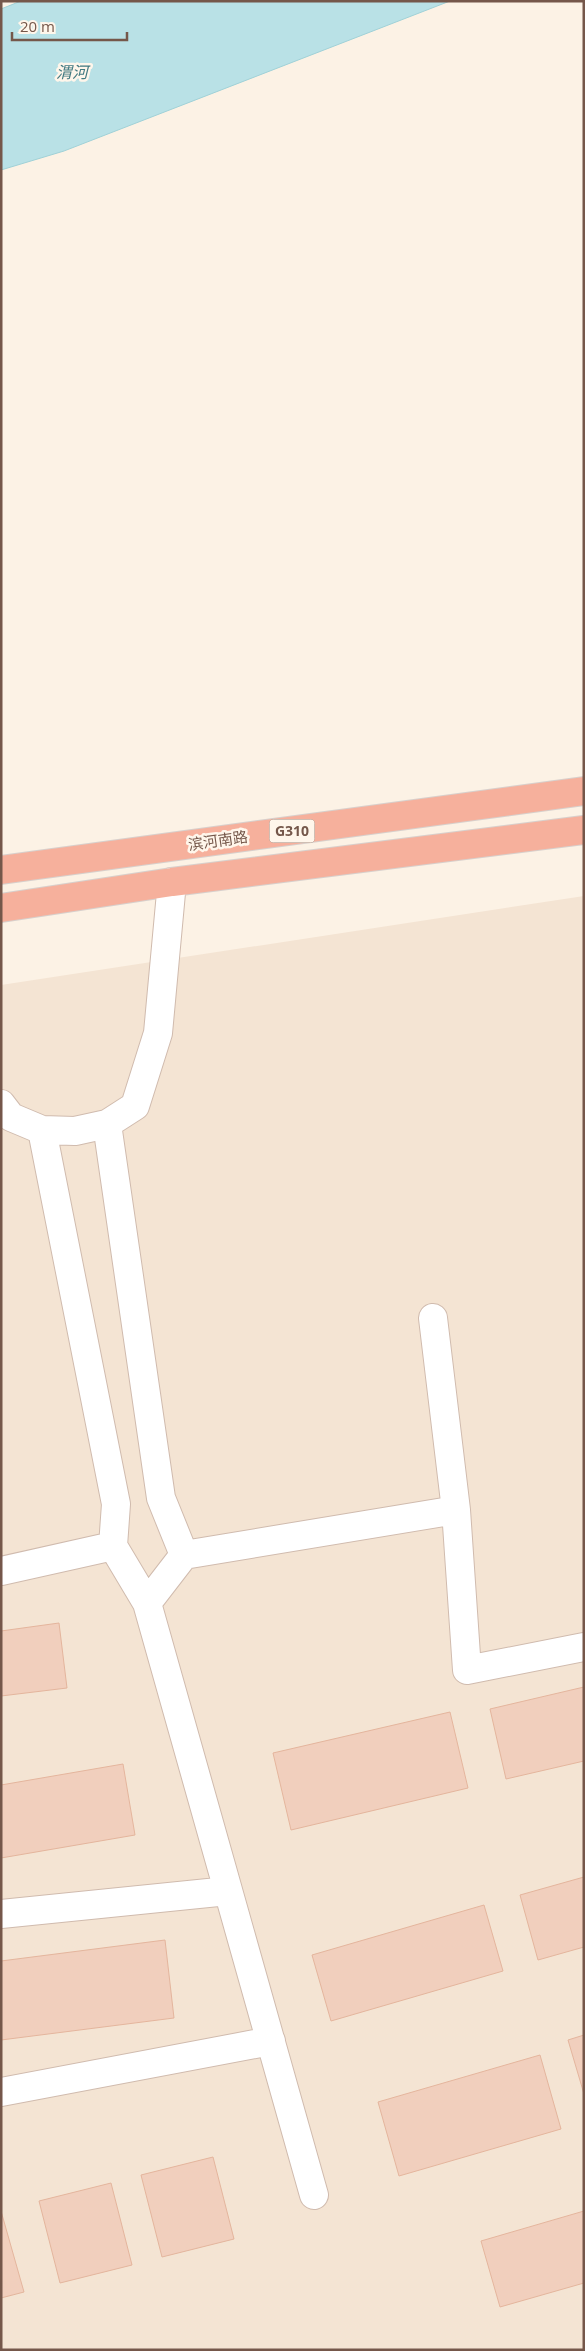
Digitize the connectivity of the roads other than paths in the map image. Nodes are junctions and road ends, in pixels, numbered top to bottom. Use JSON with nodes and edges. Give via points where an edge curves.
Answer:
{"nodes":[{"id":1,"x":584,"y":791,"type":"edge"},
{"id":2,"x":584,"y":830,"type":"edge"},
{"id":3,"x":1,"y":870,"type":"edge"},
{"id":4,"x":172,"y":882,"type":"junction"},
{"id":5,"x":1,"y":908,"type":"edge"},
{"id":6,"x":1,"y":1104,"type":"edge"},
{"id":7,"x":107,"y":1124,"type":"junction"},
{"id":8,"x":42,"y":1130,"type":"junction"},
{"id":9,"x":433,"y":1318,"type":"dead end"},
{"id":10,"x":456,"y":1510,"type":"junction"},
{"id":11,"x":113,"y":1546,"type":"junction"},
{"id":12,"x":184,"y":1554,"type":"junction"},
{"id":13,"x":1,"y":1570,"type":"edge"},
{"id":14,"x":147,"y":1603,"type":"junction"},
{"id":15,"x":584,"y":1647,"type":"edge"},
{"id":16,"x":228,"y":1891,"type":"junction"},
{"id":17,"x":1,"y":1914,"type":"edge"},
{"id":18,"x":271,"y":2041,"type":"junction"},
{"id":19,"x":1,"y":2092,"type":"edge"},
{"id":20,"x":314,"y":2196,"type":"dead end"}],
"edges":[{"from":1,"to":3,"type":"highway","name":"滨河南路","number":"G310"},
{"from":2,"to":4,"type":"highway","number":"G310"},
{"from":4,"to":5,"type":"highway","number":"G310"},
{"from":4,"to":7,"type":"street","via":[[158,1033],[135,1106]]},
{"from":6,"to":8,"type":"street","via":[[11,1118]]},
{"from":7,"to":8,"type":"street","via":[[75,1132]]},
{"from":7,"to":12,"type":"street","via":[[161,1498]]},
{"from":8,"to":11,"type":"street","via":[[116,1504]]},
{"from":9,"to":10,"type":"street"},
{"from":10,"to":12,"type":"street"},
{"from":10,"to":15,"type":"street","via":[[467,1670]]},
{"from":11,"to":13,"type":"street"},
{"from":11,"to":14,"type":"street"},
{"from":12,"to":14,"type":"street"},
{"from":14,"to":16,"type":"street"},
{"from":16,"to":17,"type":"street"},
{"from":16,"to":18,"type":"street"},
{"from":18,"to":19,"type":"street"},
{"from":18,"to":20,"type":"street"}]}
